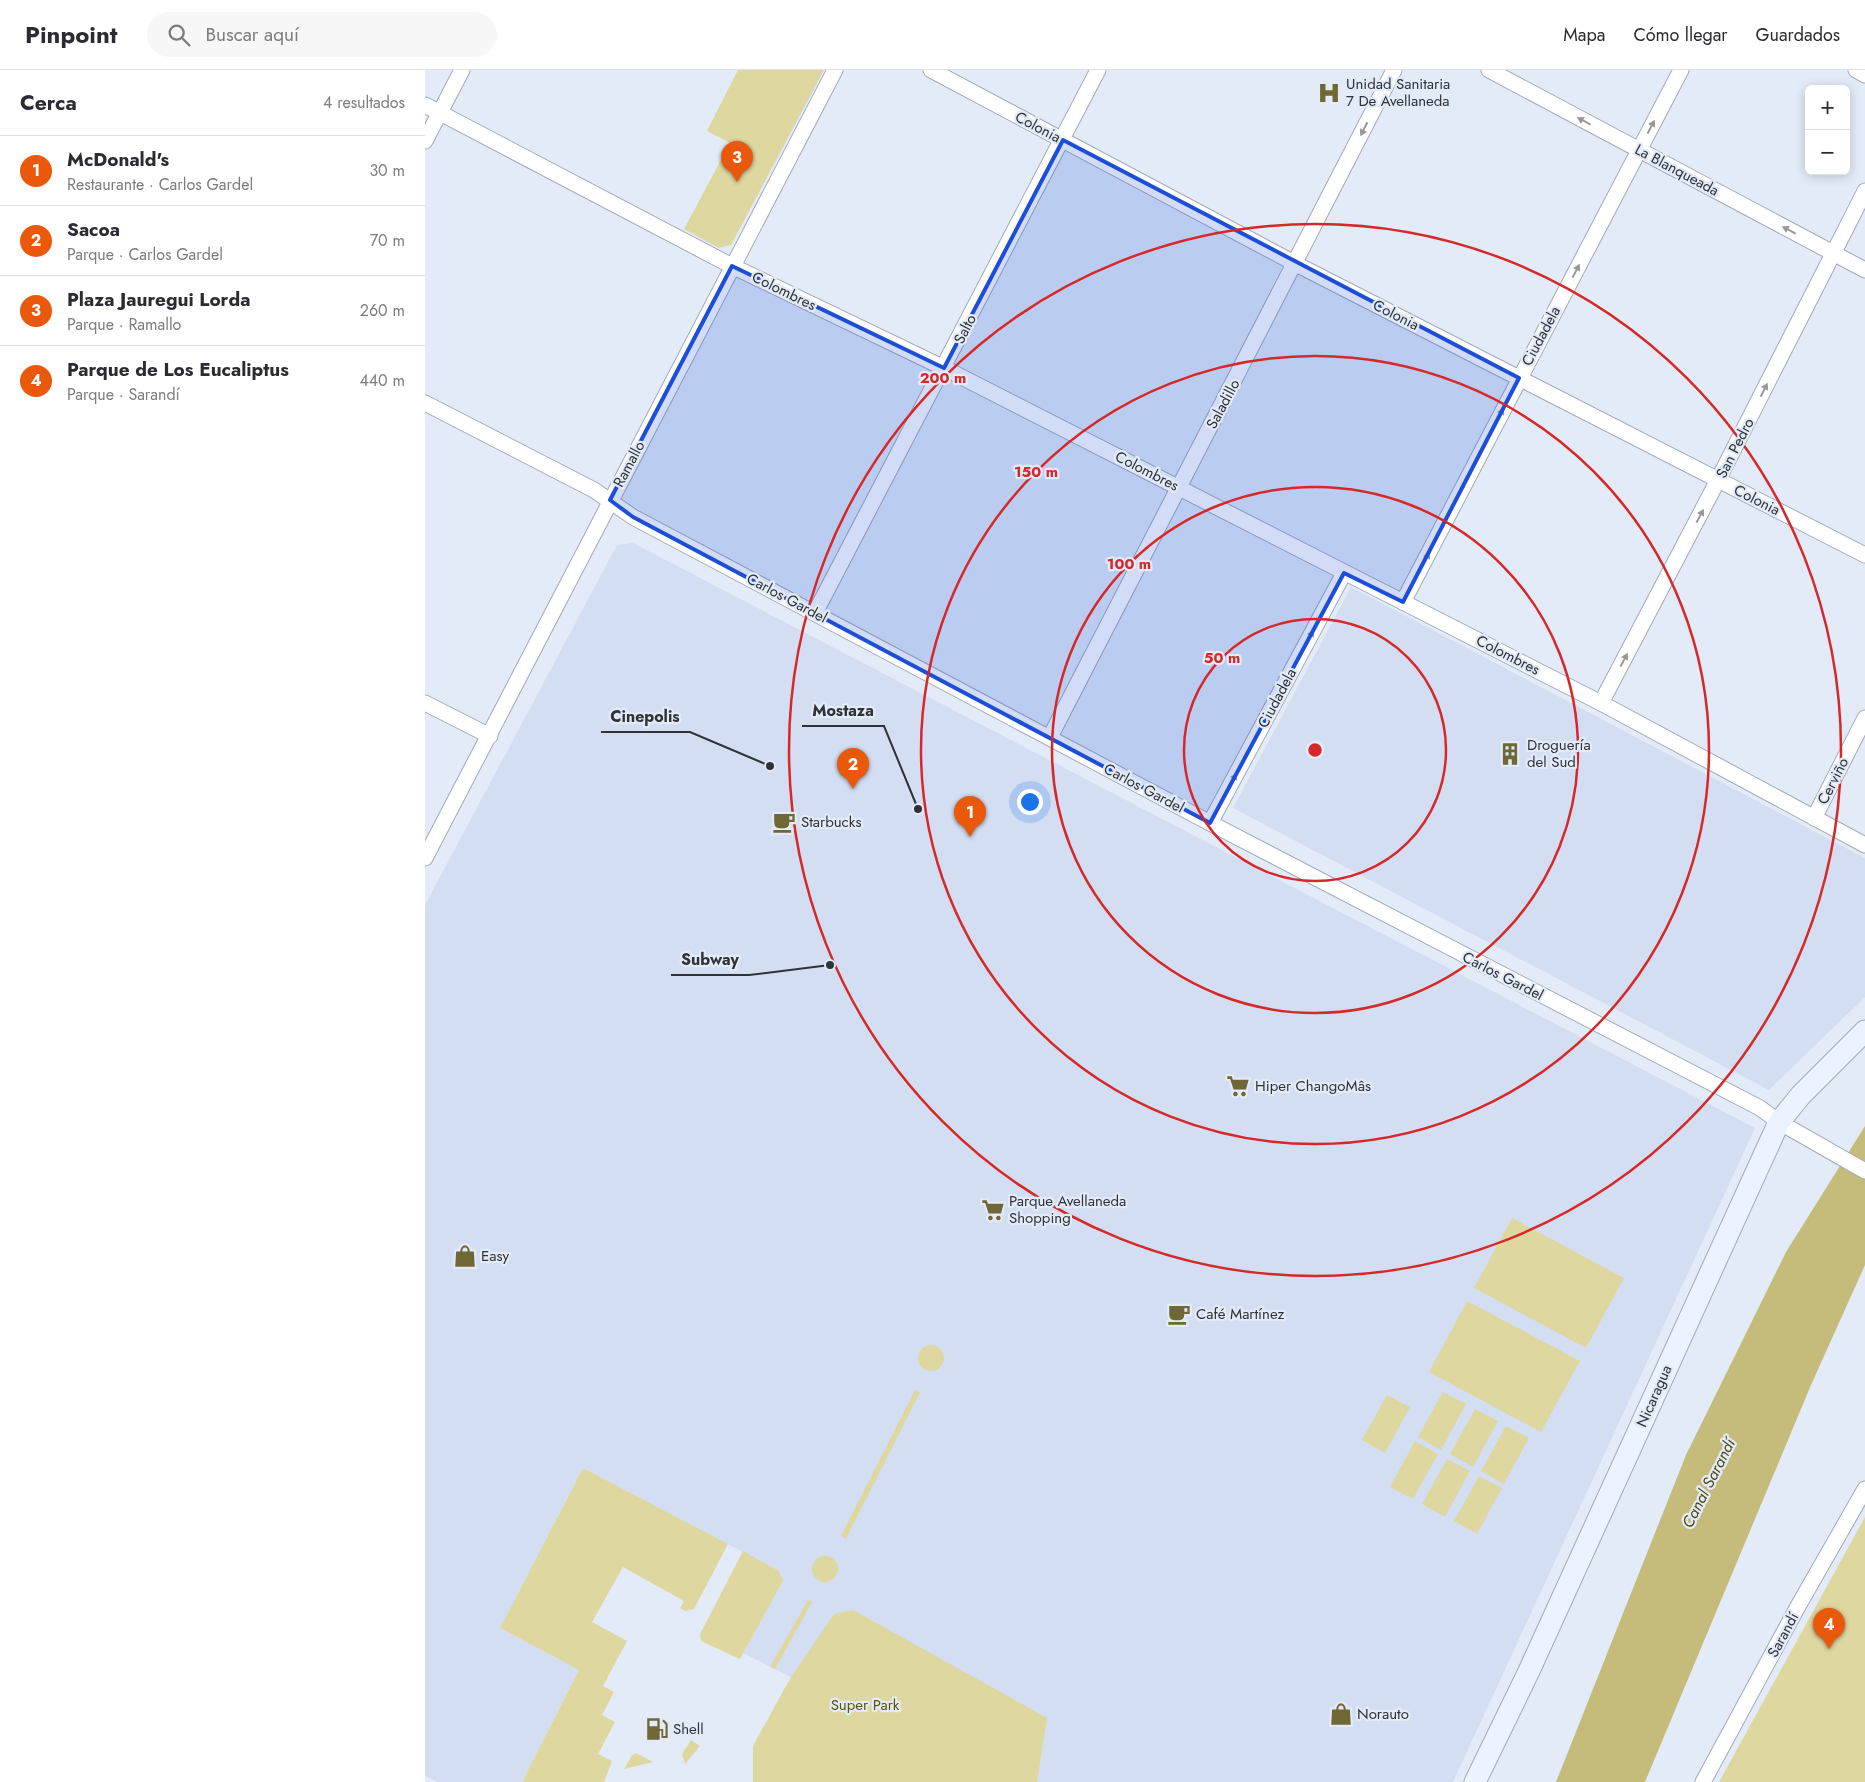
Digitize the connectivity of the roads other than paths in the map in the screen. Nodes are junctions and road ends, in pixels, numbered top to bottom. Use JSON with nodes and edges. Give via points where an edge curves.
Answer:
{"nodes":[{"id":1,"x":462,"y":70,"type":"edge"},
{"id":2,"x":835,"y":70,"type":"edge"},
{"id":3,"x":931,"y":70,"type":"edge"},
{"id":4,"x":1098,"y":70,"type":"edge"},
{"id":5,"x":1394,"y":70,"type":"edge"},
{"id":6,"x":1489,"y":70,"type":"edge"},
{"id":7,"x":1681,"y":70,"type":"edge"},
{"id":8,"x":1856,"y":70,"type":"edge"},
{"id":9,"x":1865,"y":75,"type":"edge"},
{"id":10,"x":425,"y":105,"type":"edge"},
{"id":11,"x":440,"y":113,"type":"junction"},
{"id":12,"x":1063,"y":140,"type":"junction"},
{"id":13,"x":425,"y":141,"type":"edge"},
{"id":14,"x":1639,"y":150,"type":"junction"},
{"id":15,"x":1865,"y":191,"type":"edge"},
{"id":16,"x":1833,"y":253,"type":"junction"},
{"id":17,"x":1296,"y":264,"type":"junction"},
{"id":18,"x":732,"y":266,"type":"junction"},
{"id":19,"x":1865,"y":270,"type":"edge"},
{"id":20,"x":944,"y":368,"type":"junction"},
{"id":21,"x":1519,"y":378,"type":"junction"},
{"id":22,"x":425,"y":403,"type":"edge"},
{"id":23,"x":1718,"y":480,"type":"junction"},
{"id":24,"x":1179,"y":488,"type":"junction"},
{"id":25,"x":610,"y":500,"type":"junction"},
{"id":26,"x":1865,"y":555,"type":"edge"},
{"id":27,"x":1344,"y":573,"type":"junction"},
{"id":28,"x":1403,"y":602,"type":"junction"},
{"id":29,"x":815,"y":613,"type":"junction"},
{"id":30,"x":425,"y":703,"type":"edge"},
{"id":31,"x":1601,"y":703,"type":"junction"},
{"id":32,"x":1865,"y":718,"type":"edge"},
{"id":33,"x":490,"y":736,"type":"junction"},
{"id":34,"x":1050,"y":737,"type":"junction"},
{"id":35,"x":1814,"y":818,"type":"junction"},
{"id":36,"x":1210,"y":823,"type":"junction"},
{"id":37,"x":1865,"y":845,"type":"edge"},
{"id":38,"x":425,"y":858,"type":"edge"},
{"id":39,"x":1865,"y":1031,"type":"edge"},
{"id":40,"x":1779,"y":1122,"type":"junction"},
{"id":41,"x":1865,"y":1171,"type":"edge"},
{"id":42,"x":1865,"y":1489,"type":"edge"},
{"id":43,"x":1475,"y":1782,"type":"edge"},
{"id":44,"x":1703,"y":1782,"type":"edge"}],
"edges":[{"from":1,"to":11,"type":"street"},
{"from":2,"to":18,"type":"street","name":"Ramallo"},
{"from":3,"to":12,"type":"street","name":"Colonia"},
{"from":4,"to":12,"type":"street","name":"Salto"},
{"from":5,"to":17,"type":"street","name":"Saladillo","one_way":true},
{"from":14,"to":6,"type":"street","name":"La Blanqueada","one_way":true},
{"from":14,"to":7,"type":"street","name":"Ciudadela","one_way":true},
{"from":8,"to":9,"type":"street"},
{"from":10,"to":11,"type":"street","name":"Colombres"},
{"from":11,"to":13,"type":"street"},
{"from":11,"to":18,"type":"street","name":"Colombres"},
{"from":12,"to":17,"type":"street","name":"Colonia"},
{"from":12,"to":20,"type":"street","name":"Salto"},
{"from":16,"to":14,"type":"street","name":"La Blanqueada","one_way":true},
{"from":21,"to":14,"type":"street","name":"Ciudadela","one_way":true},
{"from":15,"to":16,"type":"street","name":"San Pedro"},
{"from":16,"to":19,"type":"street","name":"La Blanqueada"},
{"from":23,"to":16,"type":"street","name":"San Pedro","one_way":true},
{"from":17,"to":21,"type":"street","name":"Colonia"},
{"from":17,"to":24,"type":"street","name":"Saladillo"},
{"from":18,"to":20,"type":"street","name":"Colombres"},
{"from":18,"to":25,"type":"street","name":"Ramallo"},
{"from":20,"to":24,"type":"street","name":"Colombres"},
{"from":20,"to":29,"type":"street","name":"Salto"},
{"from":21,"to":23,"type":"street","name":"Colonia"},
{"from":28,"to":21,"type":"street","name":"Ciudadela","one_way":true},
{"from":22,"to":25,"type":"street","name":"Carlos Gardel"},
{"from":23,"to":26,"type":"street","name":"Colonia"},
{"from":31,"to":23,"type":"street","name":"San Pedro","one_way":true},
{"from":24,"to":27,"type":"street","name":"Colombres"},
{"from":24,"to":34,"type":"street","name":"Saladillo"},
{"from":25,"to":29,"type":"street","name":"Carlos Gardel","via":[[633,517]]},
{"from":25,"to":33,"type":"street","name":"Ramallo"},
{"from":27,"to":28,"type":"street","name":"Colombres"},
{"from":36,"to":27,"type":"street","name":"Ciudadela","one_way":true},
{"from":28,"to":31,"type":"street","name":"Colombres"},
{"from":29,"to":34,"type":"street","name":"Carlos Gardel"},
{"from":30,"to":33,"type":"street"},
{"from":31,"to":35,"type":"street","name":"Colombres"},
{"from":32,"to":35,"type":"street","name":"Cerviño"},
{"from":33,"to":38,"type":"street","name":"Ramallo"},
{"from":34,"to":36,"type":"street","name":"Carlos Gardel"},
{"from":35,"to":37,"type":"street","name":"Colombres"},
{"from":36,"to":40,"type":"street","name":"Carlos Gardel","via":[[1759,1108]]},
{"from":39,"to":40,"type":"main road","name":"Nicaragua","via":[[1801,1095]]},
{"from":40,"to":41,"type":"street","name":"Carlos Gardel"},
{"from":40,"to":43,"type":"main road","name":"Nicaragua","via":[[1529,1671]]},
{"from":42,"to":44,"type":"street","name":"Sarandí"}]}
